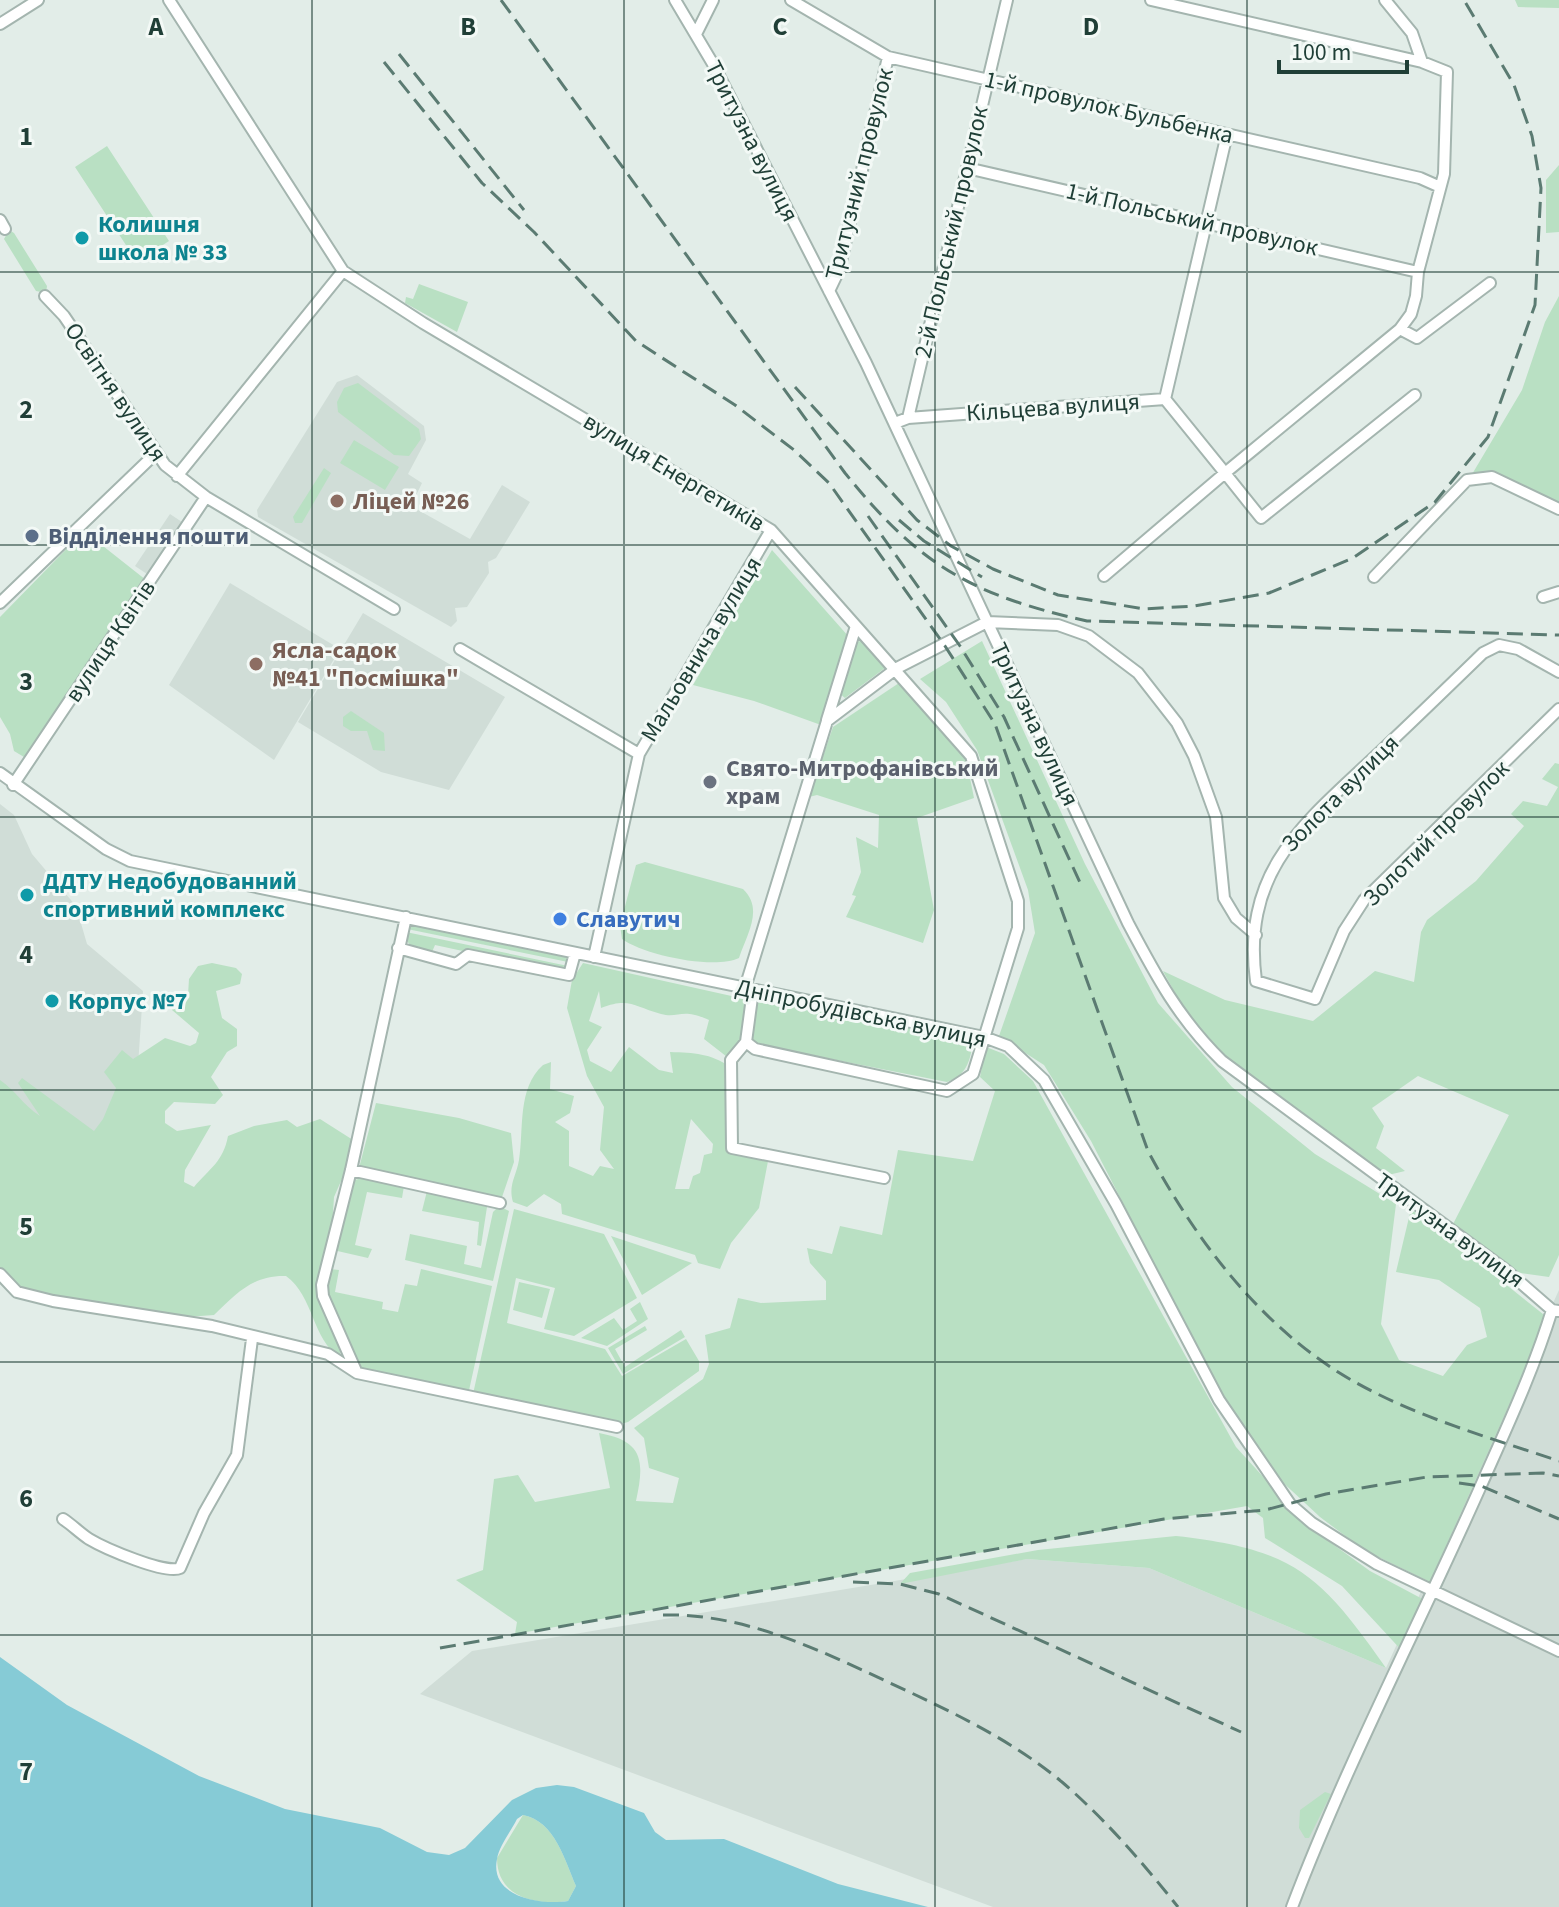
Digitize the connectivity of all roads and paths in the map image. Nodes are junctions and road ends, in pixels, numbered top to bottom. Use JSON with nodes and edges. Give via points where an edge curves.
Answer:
{"nodes":[{"id":1,"x":38,"y":0,"type":"edge"},
{"id":2,"x":169,"y":0,"type":"edge"},
{"id":3,"x":675,"y":0,"type":"edge"},
{"id":4,"x":713,"y":0,"type":"edge"},
{"id":5,"x":791,"y":0,"type":"edge"},
{"id":6,"x":1007,"y":0,"type":"edge"},
{"id":7,"x":1151,"y":0,"type":"edge"},
{"id":8,"x":1385,"y":0,"type":"edge"},
{"id":9,"x":0,"y":24,"type":"edge"},
{"id":10,"x":696,"y":34,"type":"junction"},
{"id":11,"x":1414,"y":41,"type":"junction"},
{"id":12,"x":1399,"y":55,"type":"junction"},
{"id":13,"x":888,"y":57,"type":"junction"},
{"id":14,"x":1422,"y":62,"type":"junction"},
{"id":15,"x":988,"y":78,"type":"junction"},
{"id":16,"x":1227,"y":134,"type":"junction"},
{"id":17,"x":967,"y":168,"type":"junction"},
{"id":18,"x":1438,"y":186,"type":"junction"},
{"id":19,"x":1206,"y":222,"type":"junction"},
{"id":20,"x":343,"y":271,"type":"junction"},
{"id":21,"x":1418,"y":272,"type":"junction"},
{"id":22,"x":1490,"y":283,"type":"dead end"},
{"id":23,"x":829,"y":291,"type":"junction"},
{"id":24,"x":45,"y":296,"type":"dead end"},
{"id":25,"x":1400,"y":329,"type":"junction"},
{"id":26,"x":1415,"y":395,"type":"dead end"},
{"id":27,"x":1165,"y":399,"type":"junction"},
{"id":28,"x":908,"y":418,"type":"junction"},
{"id":29,"x":895,"y":423,"type":"junction"},
{"id":30,"x":155,"y":454,"type":"junction"},
{"id":31,"x":1225,"y":473,"type":"junction"},
{"id":32,"x":177,"y":476,"type":"junction"},
{"id":33,"x":206,"y":497,"type":"junction"},
{"id":34,"x":1559,"y":509,"type":"edge"},
{"id":35,"x":771,"y":530,"type":"junction"},
{"id":36,"x":1104,"y":576,"type":"dead end"},
{"id":37,"x":1374,"y":577,"type":"dead end"},
{"id":38,"x":1559,"y":592,"type":"edge"},
{"id":39,"x":1543,"y":597,"type":"dead end"},
{"id":40,"x":0,"y":603,"type":"edge"},
{"id":41,"x":394,"y":609,"type":"dead end"},
{"id":42,"x":987,"y":622,"type":"junction"},
{"id":43,"x":856,"y":626,"type":"junction"},
{"id":44,"x":460,"y":649,"type":"dead end"},
{"id":45,"x":897,"y":668,"type":"junction"},
{"id":46,"x":1559,"y":672,"type":"edge"},
{"id":47,"x":1559,"y":709,"type":"edge"},
{"id":48,"x":827,"y":721,"type":"junction"},
{"id":49,"x":639,"y":754,"type":"junction"},
{"id":50,"x":0,"y":773,"type":"edge"},
{"id":51,"x":13,"y":785,"type":"junction"},
{"id":52,"x":1224,"y":898,"type":"junction"},
{"id":53,"x":1256,"y":908,"type":"junction"},
{"id":54,"x":406,"y":917,"type":"junction"},
{"id":55,"x":1256,"y":935,"type":"junction"},
{"id":56,"x":398,"y":948,"type":"junction"},
{"id":57,"x":575,"y":953,"type":"junction"},
{"id":58,"x":594,"y":957,"type":"junction"},
{"id":59,"x":1256,"y":981,"type":"joint"},
{"id":60,"x":749,"y":989,"type":"junction"},
{"id":61,"x":984,"y":1037,"type":"junction"},
{"id":62,"x":746,"y":1042,"type":"junction"},
{"id":63,"x":351,"y":1170,"type":"junction"},
{"id":64,"x":884,"y":1178,"type":"dead end"},
{"id":65,"x":500,"y":1203,"type":"dead end"},
{"id":66,"x":0,"y":1274,"type":"edge"},
{"id":67,"x":1556,"y":1310,"type":"edge"},
{"id":68,"x":252,"y":1339,"type":"junction"},
{"id":69,"x":357,"y":1373,"type":"junction"},
{"id":70,"x":617,"y":1427,"type":"dead end"},
{"id":71,"x":63,"y":1519,"type":"dead end"},
{"id":72,"x":1434,"y":1592,"type":"junction"},
{"id":73,"x":1559,"y":1651,"type":"edge"},
{"id":74,"x":1292,"y":1907,"type":"edge"}],
"edges":[{"from":1,"to":9,"type":"street"},
{"from":2,"to":20,"type":"street","name":"вулиця Енергетиків"},
{"from":3,"to":10,"type":"street","name":"Тритузна вулиця"},
{"from":4,"to":10,"type":"street"},
{"from":5,"to":13,"type":"street","name":"1-й провулок Бульбенка"},
{"from":6,"to":15,"type":"street","name":"2-й Польський провулок"},
{"from":7,"to":12,"type":"street"},
{"from":8,"to":11,"type":"street"},
{"from":10,"to":23,"type":"street","name":"Тритузна вулиця"},
{"from":11,"to":12,"type":"street"},
{"from":11,"to":14,"type":"street"},
{"from":12,"to":14,"type":"street"},
{"from":13,"to":15,"type":"street","name":"1-й провулок Бульбенка"},
{"from":13,"to":23,"type":"street","name":"Тритузний провулок","via":[[839,270]]},
{"from":14,"to":18,"type":"street","via":[[1447,72],[1444,174]]},
{"from":15,"to":16,"type":"street","name":"1-й провулок Бульбенка"},
{"from":15,"to":17,"type":"street","name":"2-й Польський провулок"},
{"from":16,"to":18,"type":"street","name":"1-й провулок Бульбенка"},
{"from":16,"to":19,"type":"street"},
{"from":17,"to":19,"type":"street","name":"1-й Польський провулок"},
{"from":17,"to":28,"type":"street","name":"2-й Польський провулок"},
{"from":18,"to":21,"type":"street"},
{"from":19,"to":21,"type":"street","name":"1-й Польський провулок"},
{"from":19,"to":27,"type":"street"},
{"from":20,"to":32,"type":"street"},
{"from":20,"to":35,"type":"street","name":"вулиця Енергетиків"},
{"from":21,"to":25,"type":"street","via":[[1414,305]]},
{"from":22,"to":25,"type":"street","via":[[1417,338]]},
{"from":23,"to":29,"type":"street","name":"Тритузна вулиця"},
{"from":24,"to":30,"type":"street","name":"Освітня вулиця","via":[[64,316]]},
{"from":25,"to":31,"type":"street"},
{"from":26,"to":31,"type":"street","name":"Кільцева вулиця","via":[[1261,518]]},
{"from":27,"to":28,"type":"street","name":"Кільцева вулиця"},
{"from":27,"to":31,"type":"street","name":"Кільцева вулиця"},
{"from":28,"to":29,"type":"street","name":"Кільцева вулиця"},
{"from":29,"to":42,"type":"street","name":"Тритузна вулиця"},
{"from":30,"to":32,"type":"street","name":"Освітня вулиця"},
{"from":30,"to":40,"type":"street"},
{"from":31,"to":36,"type":"street"},
{"from":32,"to":33,"type":"street","name":"Освітня вулиця"},
{"from":33,"to":41,"type":"street","name":"Освітня вулиця"},
{"from":33,"to":51,"type":"street","name":"вулиця Квітів"},
{"from":34,"to":37,"type":"street","via":[[1492,477],[1467,480]]},
{"from":35,"to":43,"type":"street","name":"вулиця Енергетиків"},
{"from":35,"to":49,"type":"street","name":"Мальовнича вулиця"},
{"from":38,"to":39,"type":"street"},
{"from":42,"to":45,"type":"street"},
{"from":42,"to":52,"type":"street","via":[[1058,625],[1089,636],[1138,673],[1177,723],[1194,756],[1216,817]]},
{"from":42,"to":67,"type":"street","name":"Тритузна вулиця","via":[[1128,923],[1191,1032],[1222,1061]]},
{"from":43,"to":45,"type":"street","name":"вулиця Енергетиків"},
{"from":43,"to":48,"type":"street"},
{"from":44,"to":49,"type":"street"},
{"from":45,"to":48,"type":"street"},
{"from":45,"to":61,"type":"street","name":"вулиця Енергетиків","via":[[971,756],[1018,901],[1018,928]]},
{"from":46,"to":53,"type":"street","name":"Золота вулиця","via":[[1518,649],[1499,645],[1483,653],[1306,822],[1274,863]]},
{"from":47,"to":59,"type":"street","name":"Золотий провулок","via":[[1364,900],[1344,931],[1315,999]]},
{"from":48,"to":60,"type":"street"},
{"from":49,"to":58,"type":"street","name":"Мальовнича вулиця"},
{"from":50,"to":51,"type":"street","name":"Дніпробудівська вулиця"},
{"from":51,"to":54,"type":"street","name":"Дніпробудівська вулиця","via":[[130,861]]},
{"from":52,"to":53,"type":"street","via":[[1242,912]]},
{"from":52,"to":55,"type":"street","via":[[1236,918]]},
{"from":53,"to":55,"type":"street","name":"Золота вулиця"},
{"from":54,"to":56,"type":"street"},
{"from":54,"to":57,"type":"street","name":"Дніпробудівська вулиця"},
{"from":55,"to":59,"type":"street","name":"Золота вулиця"},
{"from":56,"to":57,"type":"street","via":[[456,964],[468,955],[569,975]]},
{"from":56,"to":63,"type":"street"},
{"from":57,"to":58,"type":"street","name":"Дніпробудівська вулиця"},
{"from":58,"to":60,"type":"street","name":"Дніпробудівська вулиця"},
{"from":60,"to":61,"type":"street","name":"Дніпробудівська вулиця"},
{"from":60,"to":62,"type":"street"},
{"from":61,"to":62,"type":"street","name":"вулиця Енергетиків","via":[[973,1074],[947,1091],[755,1049]]},
{"from":61,"to":72,"type":"street","name":"Дніпробудівська вулиця","via":[[1008,1046],[1044,1080],[1219,1400],[1290,1504],[1341,1543]]},
{"from":62,"to":64,"type":"street","via":[[731,1060],[732,1148]]},
{"from":63,"to":65,"type":"street"},
{"from":63,"to":69,"type":"street","via":[[322,1285]]},
{"from":66,"to":68,"type":"street","via":[[17,1292],[199,1324]]},
{"from":67,"to":72,"type":"street"},
{"from":68,"to":69,"type":"street","via":[[328,1354]]},
{"from":68,"to":71,"type":"street","via":[[237,1455],[180,1568],[166,1570],[123,1555]]},
{"from":69,"to":70,"type":"street"},
{"from":72,"to":73,"type":"street","name":"Дніпробудівська вулиця"},
{"from":72,"to":74,"type":"street"}]}
